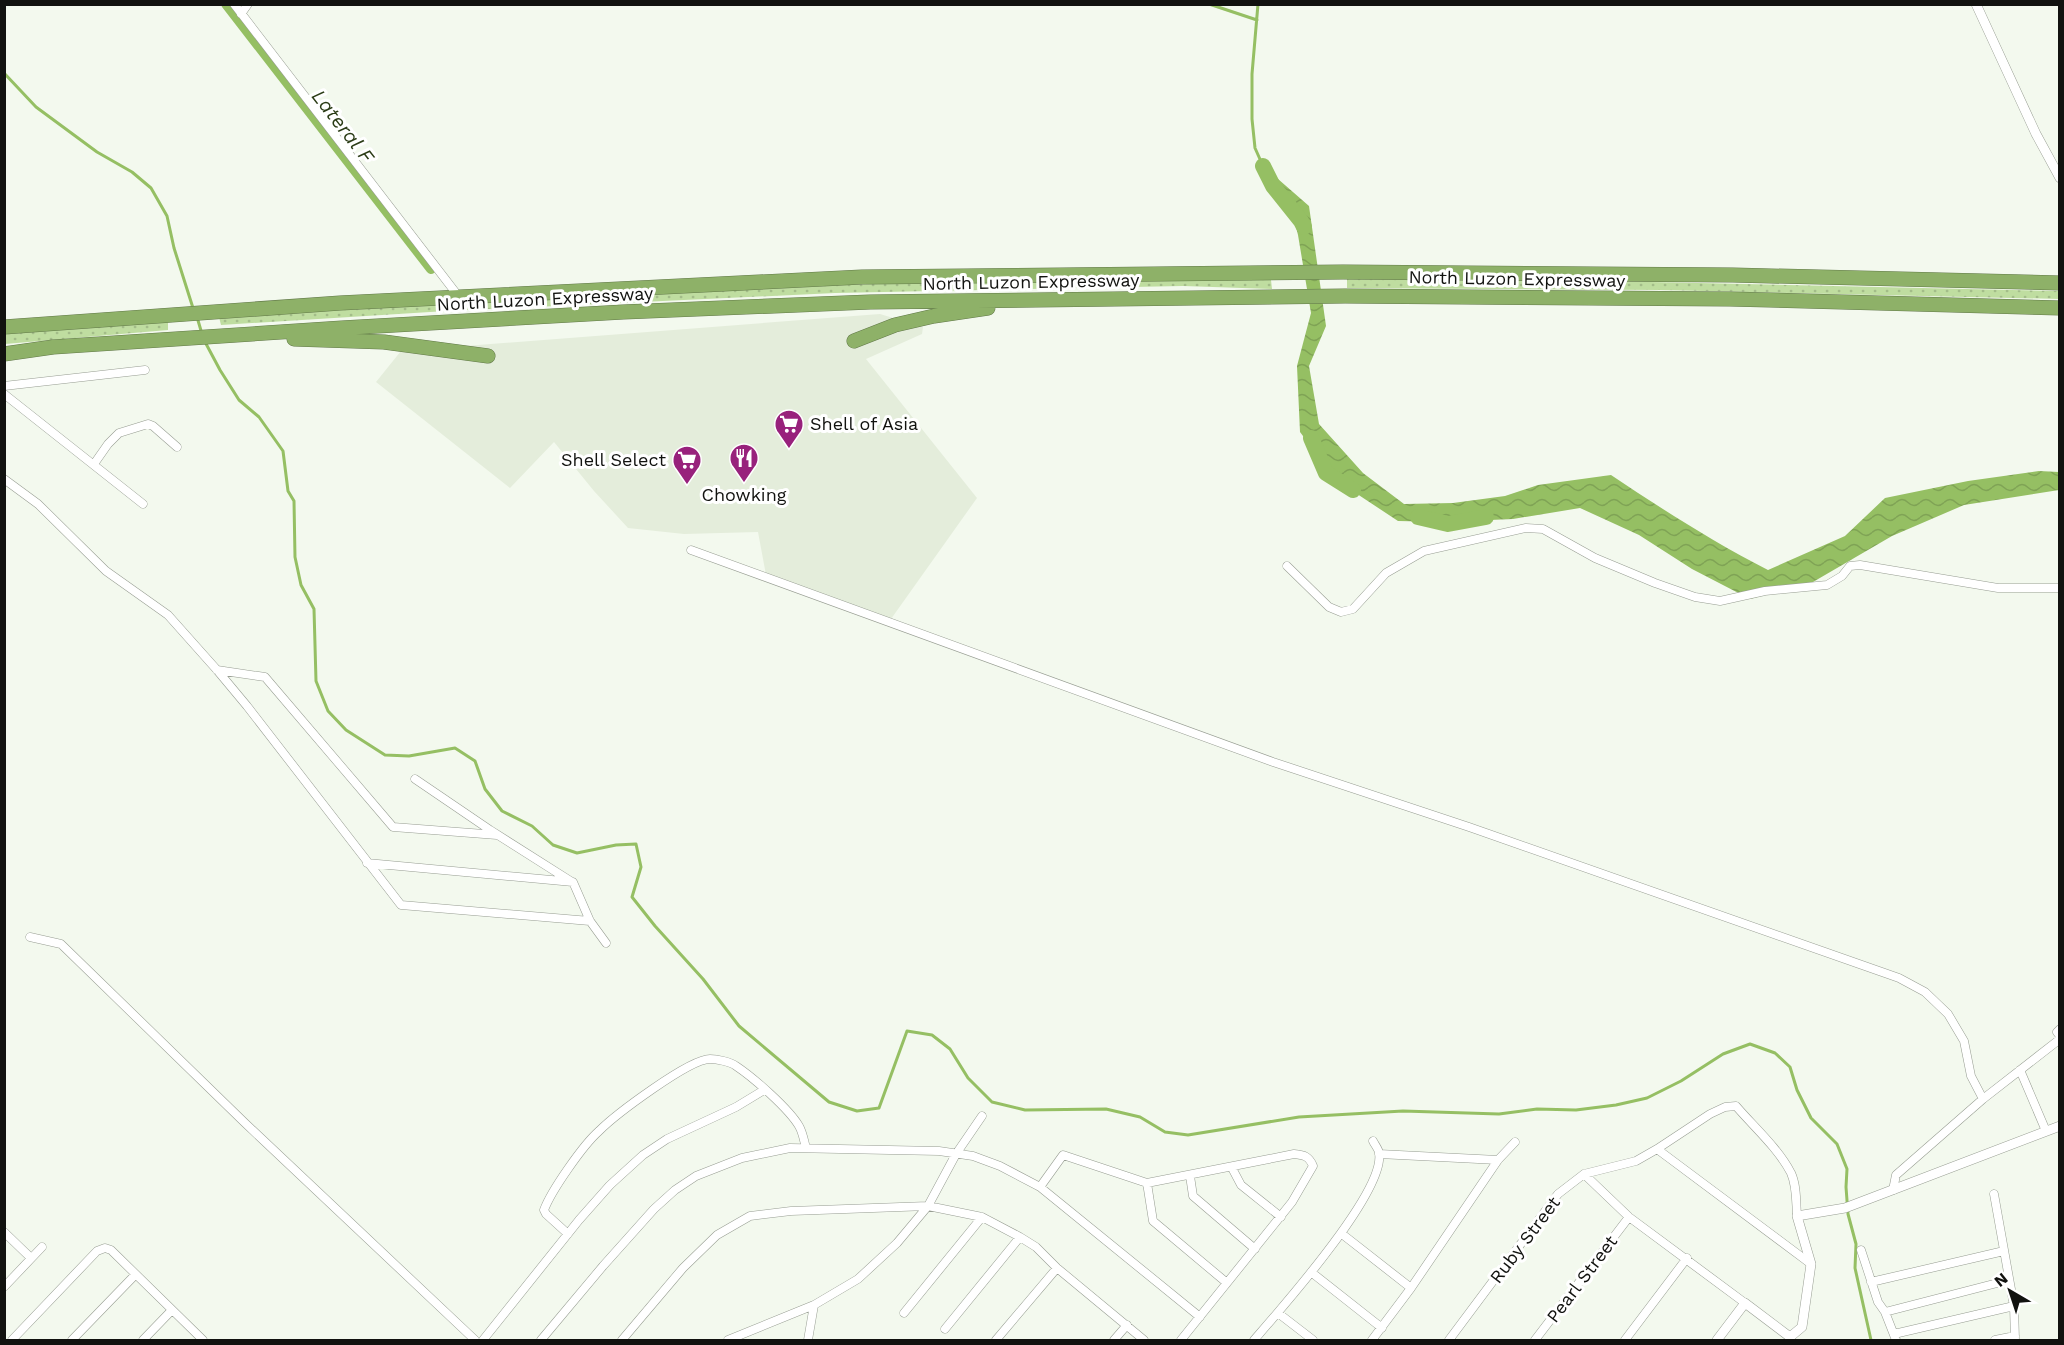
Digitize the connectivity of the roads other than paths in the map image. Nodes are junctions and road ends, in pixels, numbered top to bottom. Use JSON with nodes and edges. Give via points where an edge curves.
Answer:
{"nodes":[{"id":1,"x":234,"y":4,"type":"edge"},
{"id":2,"x":249,"y":4,"type":"edge"},
{"id":3,"x":1976,"y":4,"type":"edge"},
{"id":4,"x":241,"y":14,"type":"junction"},
{"id":5,"x":2060,"y":178,"type":"edge"},
{"id":6,"x":2060,"y":283,"type":"edge"},
{"id":7,"x":459,"y":297,"type":"junction"},
{"id":8,"x":1142,"y":298,"type":"junction"},
{"id":9,"x":2060,"y":308,"type":"edge"},
{"id":10,"x":4,"y":327,"type":"edge"},
{"id":11,"x":221,"y":336,"type":"junction"},
{"id":12,"x":854,"y":341,"type":"dead end"},
{"id":13,"x":4,"y":354,"type":"edge"},
{"id":14,"x":488,"y":356,"type":"dead end"},
{"id":15,"x":145,"y":370,"type":"dead end"},
{"id":16,"x":4,"y":386,"type":"edge"},
{"id":17,"x":4,"y":394,"type":"edge"},
{"id":18,"x":177,"y":447,"type":"dead end"},
{"id":19,"x":94,"y":464,"type":"junction"},
{"id":20,"x":4,"y":479,"type":"edge"},
{"id":21,"x":143,"y":504,"type":"dead end"},
{"id":22,"x":691,"y":550,"type":"dead end"},
{"id":23,"x":1287,"y":566,"type":"dead end"},
{"id":24,"x":2060,"y":588,"type":"edge"},
{"id":25,"x":217,"y":670,"type":"junction"},
{"id":26,"x":415,"y":779,"type":"dead end"},
{"id":27,"x":497,"y":835,"type":"junction"},
{"id":28,"x":367,"y":863,"type":"junction"},
{"id":29,"x":573,"y":882,"type":"junction"},
{"id":30,"x":591,"y":921,"type":"junction"},
{"id":31,"x":30,"y":937,"type":"dead end"},
{"id":32,"x":606,"y":943,"type":"dead end"},
{"id":33,"x":2060,"y":1029,"type":"edge"},
{"id":34,"x":2060,"y":1038,"type":"edge"},
{"id":35,"x":2020,"y":1070,"type":"junction"},
{"id":36,"x":764,"y":1090,"type":"junction"},
{"id":37,"x":1983,"y":1099,"type":"junction"},
{"id":38,"x":982,"y":1116,"type":"dead end"},
{"id":39,"x":2060,"y":1126,"type":"edge"},
{"id":40,"x":2046,"y":1131,"type":"junction"},
{"id":41,"x":1373,"y":1141,"type":"dead end"},
{"id":42,"x":1515,"y":1142,"type":"dead end"},
{"id":43,"x":806,"y":1148,"type":"junction"},
{"id":44,"x":1658,"y":1149,"type":"junction"},
{"id":45,"x":956,"y":1154,"type":"junction"},
{"id":46,"x":1379,"y":1154,"type":"junction"},
{"id":47,"x":1498,"y":1160,"type":"junction"},
{"id":48,"x":1232,"y":1168,"type":"junction"},
{"id":49,"x":1584,"y":1174,"type":"junction"},
{"id":50,"x":1190,"y":1176,"type":"junction"},
{"id":51,"x":1147,"y":1183,"type":"junction"},
{"id":52,"x":1040,"y":1187,"type":"junction"},
{"id":53,"x":1893,"y":1191,"type":"junction"},
{"id":54,"x":1994,"y":1194,"type":"dead end"},
{"id":55,"x":928,"y":1206,"type":"junction"},
{"id":56,"x":1629,"y":1216,"type":"junction"},
{"id":57,"x":1797,"y":1216,"type":"junction"},
{"id":58,"x":982,"y":1217,"type":"junction"},
{"id":59,"x":1281,"y":1217,"type":"junction"},
{"id":60,"x":4,"y":1232,"type":"edge"},
{"id":61,"x":568,"y":1234,"type":"junction"},
{"id":62,"x":1342,"y":1234,"type":"junction"},
{"id":63,"x":1020,"y":1237,"type":"junction"},
{"id":64,"x":42,"y":1247,"type":"dead end"},
{"id":65,"x":1255,"y":1249,"type":"junction"},
{"id":66,"x":1861,"y":1250,"type":"dead end"},
{"id":67,"x":2004,"y":1251,"type":"junction"},
{"id":68,"x":31,"y":1258,"type":"junction"},
{"id":69,"x":1687,"y":1258,"type":"junction"},
{"id":70,"x":1811,"y":1264,"type":"junction"},
{"id":71,"x":1057,"y":1268,"type":"junction"},
{"id":72,"x":1311,"y":1272,"type":"junction"},
{"id":73,"x":135,"y":1275,"type":"junction"},
{"id":74,"x":2009,"y":1280,"type":"junction"},
{"id":75,"x":1871,"y":1282,"type":"junction"},
{"id":76,"x":1227,"y":1283,"type":"junction"},
{"id":77,"x":4,"y":1287,"type":"edge"},
{"id":78,"x":1411,"y":1288,"type":"junction"},
{"id":79,"x":1745,"y":1303,"type":"junction"},
{"id":80,"x":814,"y":1305,"type":"junction"},
{"id":81,"x":2014,"y":1306,"type":"junction"},
{"id":82,"x":172,"y":1310,"type":"junction"},
{"id":83,"x":1885,"y":1312,"type":"junction"},
{"id":84,"x":904,"y":1313,"type":"dead end"},
{"id":85,"x":1278,"y":1313,"type":"junction"},
{"id":86,"x":1200,"y":1317,"type":"junction"},
{"id":87,"x":1127,"y":1325,"type":"junction"},
{"id":88,"x":1382,"y":1328,"type":"junction"},
{"id":89,"x":945,"y":1329,"type":"dead end"},
{"id":90,"x":744,"y":1337,"type":"edge"},
{"id":91,"x":1895,"y":1337,"type":"edge"},
{"id":92,"x":2015,"y":1338,"type":"edge"},
{"id":93,"x":1791,"y":1339,"type":"edge"},
{"id":94,"x":12,"y":1341,"type":"edge"},
{"id":95,"x":72,"y":1341,"type":"edge"},
{"id":96,"x":143,"y":1341,"type":"edge"},
{"id":97,"x":203,"y":1341,"type":"edge"},
{"id":98,"x":475,"y":1341,"type":"edge"},
{"id":99,"x":483,"y":1341,"type":"edge"},
{"id":100,"x":541,"y":1341,"type":"edge"},
{"id":101,"x":622,"y":1341,"type":"edge"},
{"id":102,"x":728,"y":1341,"type":"edge"},
{"id":103,"x":808,"y":1341,"type":"edge"},
{"id":104,"x":996,"y":1341,"type":"edge"},
{"id":105,"x":1114,"y":1341,"type":"edge"},
{"id":106,"x":1144,"y":1341,"type":"edge"},
{"id":107,"x":1181,"y":1341,"type":"edge"},
{"id":108,"x":1254,"y":1341,"type":"edge"},
{"id":109,"x":1312,"y":1341,"type":"edge"},
{"id":110,"x":1372,"y":1341,"type":"edge"},
{"id":111,"x":1449,"y":1341,"type":"edge"},
{"id":112,"x":1534,"y":1341,"type":"edge"},
{"id":113,"x":1625,"y":1341,"type":"edge"},
{"id":114,"x":1717,"y":1341,"type":"edge"},
{"id":115,"x":1995,"y":1341,"type":"edge"}],
"edges":[{"from":1,"to":4,"type":"street"},
{"from":2,"to":4,"type":"street"},
{"from":3,"to":5,"type":"street"},
{"from":4,"to":7,"type":"street"},
{"from":6,"to":7,"type":"highway","name":"North Luzon Expressway","via":[[1277,271],[862,277]]},
{"from":7,"to":10,"type":"highway","name":"North Luzon Expressway"},
{"from":8,"to":9,"type":"highway","name":"North Luzon Expressway","via":[[1731,299]]},
{"from":8,"to":11,"type":"highway","name":"North Luzon Expressway","via":[[859,302]]},
{"from":8,"to":12,"type":"highway","via":[[974,309],[895,325]]},
{"from":11,"to":13,"type":"highway","name":"North Luzon Expressway"},
{"from":11,"to":14,"type":"highway","via":[[384,342]]},
{"from":15,"to":16,"type":"street"},
{"from":17,"to":19,"type":"street"},
{"from":18,"to":19,"type":"street","via":[[148,424],[119,433]]},
{"from":19,"to":21,"type":"street"},
{"from":20,"to":25,"type":"street","via":[[38,504],[106,571],[168,615]]},
{"from":22,"to":37,"type":"street","via":[[1273,762],[1899,978],[1925,992],[1948,1014],[1964,1041],[1971,1076]]},
{"from":23,"to":24,"type":"street","via":[[1329,607],[1341,612],[1353,609],[1386,573],[1424,551],[1526,528],[1543,529],[1595,558],[1655,583],[1720,601],[1765,591],[1827,585],[1850,566],[1860,565],[1998,588]]},
{"from":25,"to":27,"type":"street","via":[[265,677],[393,827]]},
{"from":25,"to":28,"type":"street"},
{"from":26,"to":27,"type":"street"},
{"from":27,"to":29,"type":"street"},
{"from":28,"to":29,"type":"street"},
{"from":28,"to":30,"type":"street","via":[[401,905]]},
{"from":29,"to":30,"type":"street"},
{"from":30,"to":32,"type":"street"},
{"from":31,"to":98,"type":"street","via":[[61,944]]},
{"from":33,"to":34,"type":"street"},
{"from":34,"to":35,"type":"street"},
{"from":35,"to":37,"type":"street"},
{"from":35,"to":40,"type":"street"},
{"from":36,"to":43,"type":"street","via":[[792,1116],[801,1129]]},
{"from":36,"to":61,"type":"street","via":[[643,1155],[610,1185]]},
{"from":36,"to":61,"type":"street","via":[[734,1064],[709,1059],[680,1071],[625,1111],[585,1146],[546,1206],[546,1214]]},
{"from":37,"to":53,"type":"street","via":[[1896,1175]]},
{"from":38,"to":45,"type":"street"},
{"from":39,"to":40,"type":"street"},
{"from":40,"to":53,"type":"street"},
{"from":41,"to":46,"type":"street"},
{"from":42,"to":47,"type":"street"},
{"from":43,"to":45,"type":"street","via":[[939,1150]]},
{"from":43,"to":100,"type":"street","via":[[742,1158],[696,1176],[675,1190],[603,1266]]},
{"from":44,"to":49,"type":"street","name":"Ruby Street","via":[[1636,1161]]},
{"from":44,"to":57,"type":"street","name":"Ruby Street","via":[[1710,1114],[1736,1106],[1791,1173]]},
{"from":44,"to":70,"type":"street"},
{"from":45,"to":52,"type":"street","via":[[974,1156]]},
{"from":45,"to":55,"type":"street"},
{"from":46,"to":47,"type":"street"},
{"from":46,"to":62,"type":"street","via":[[1375,1178]]},
{"from":47,"to":78,"type":"street"},
{"from":48,"to":50,"type":"street"},
{"from":48,"to":59,"type":"street","via":[[1241,1185]]},
{"from":48,"to":59,"type":"street","via":[[1294,1154],[1306,1155],[1311,1160],[1313,1166]]},
{"from":49,"to":56,"type":"street"},
{"from":49,"to":111,"type":"street","name":"Ruby Street","via":[[1558,1194]]},
{"from":50,"to":51,"type":"street"},
{"from":50,"to":65,"type":"street","via":[[1193,1196]]},
{"from":51,"to":52,"type":"street","via":[[1063,1155]]},
{"from":51,"to":76,"type":"street","via":[[1153,1221]]},
{"from":52,"to":86,"type":"street"},
{"from":53,"to":57,"type":"street","via":[[1845,1208]]},
{"from":54,"to":67,"type":"street"},
{"from":55,"to":58,"type":"street"},
{"from":55,"to":80,"type":"street","via":[[858,1280]]},
{"from":55,"to":101,"type":"street","via":[[750,1216],[717,1235],[683,1268]]},
{"from":56,"to":69,"type":"street"},
{"from":56,"to":112,"type":"street","name":"Pearl Street"},
{"from":57,"to":70,"type":"street","name":"Ruby Street"},
{"from":58,"to":63,"type":"street"},
{"from":58,"to":84,"type":"street"},
{"from":59,"to":65,"type":"street"},
{"from":60,"to":68,"type":"street"},
{"from":61,"to":99,"type":"street"},
{"from":62,"to":72,"type":"street"},
{"from":62,"to":78,"type":"street"},
{"from":63,"to":71,"type":"street"},
{"from":63,"to":89,"type":"street"},
{"from":64,"to":68,"type":"street"},
{"from":65,"to":76,"type":"street"},
{"from":66,"to":75,"type":"street"},
{"from":67,"to":74,"type":"street"},
{"from":67,"to":75,"type":"street"},
{"from":68,"to":77,"type":"street"},
{"from":69,"to":79,"type":"street"},
{"from":69,"to":113,"type":"street"},
{"from":70,"to":93,"type":"street","name":"Ruby Street","via":[[1802,1327]]},
{"from":71,"to":87,"type":"street"},
{"from":71,"to":104,"type":"street"},
{"from":72,"to":85,"type":"street"},
{"from":72,"to":88,"type":"street"},
{"from":73,"to":82,"type":"street"},
{"from":73,"to":94,"type":"street","via":[[111,1250],[97,1251]]},
{"from":73,"to":95,"type":"street"},
{"from":74,"to":81,"type":"street"},
{"from":74,"to":83,"type":"street"},
{"from":75,"to":83,"type":"street"},
{"from":76,"to":86,"type":"street"},
{"from":78,"to":88,"type":"street"},
{"from":79,"to":93,"type":"street"},
{"from":79,"to":114,"type":"street"},
{"from":80,"to":90,"type":"street"},
{"from":80,"to":103,"type":"street"},
{"from":81,"to":91,"type":"street"},
{"from":81,"to":92,"type":"street"},
{"from":82,"to":96,"type":"street"},
{"from":82,"to":97,"type":"street"},
{"from":83,"to":91,"type":"street"},
{"from":85,"to":108,"type":"street"},
{"from":85,"to":109,"type":"street"},
{"from":86,"to":107,"type":"street"},
{"from":87,"to":105,"type":"street"},
{"from":87,"to":106,"type":"street"},
{"from":88,"to":110,"type":"street"},
{"from":90,"to":102,"type":"street"},
{"from":92,"to":115,"type":"street"}]}
